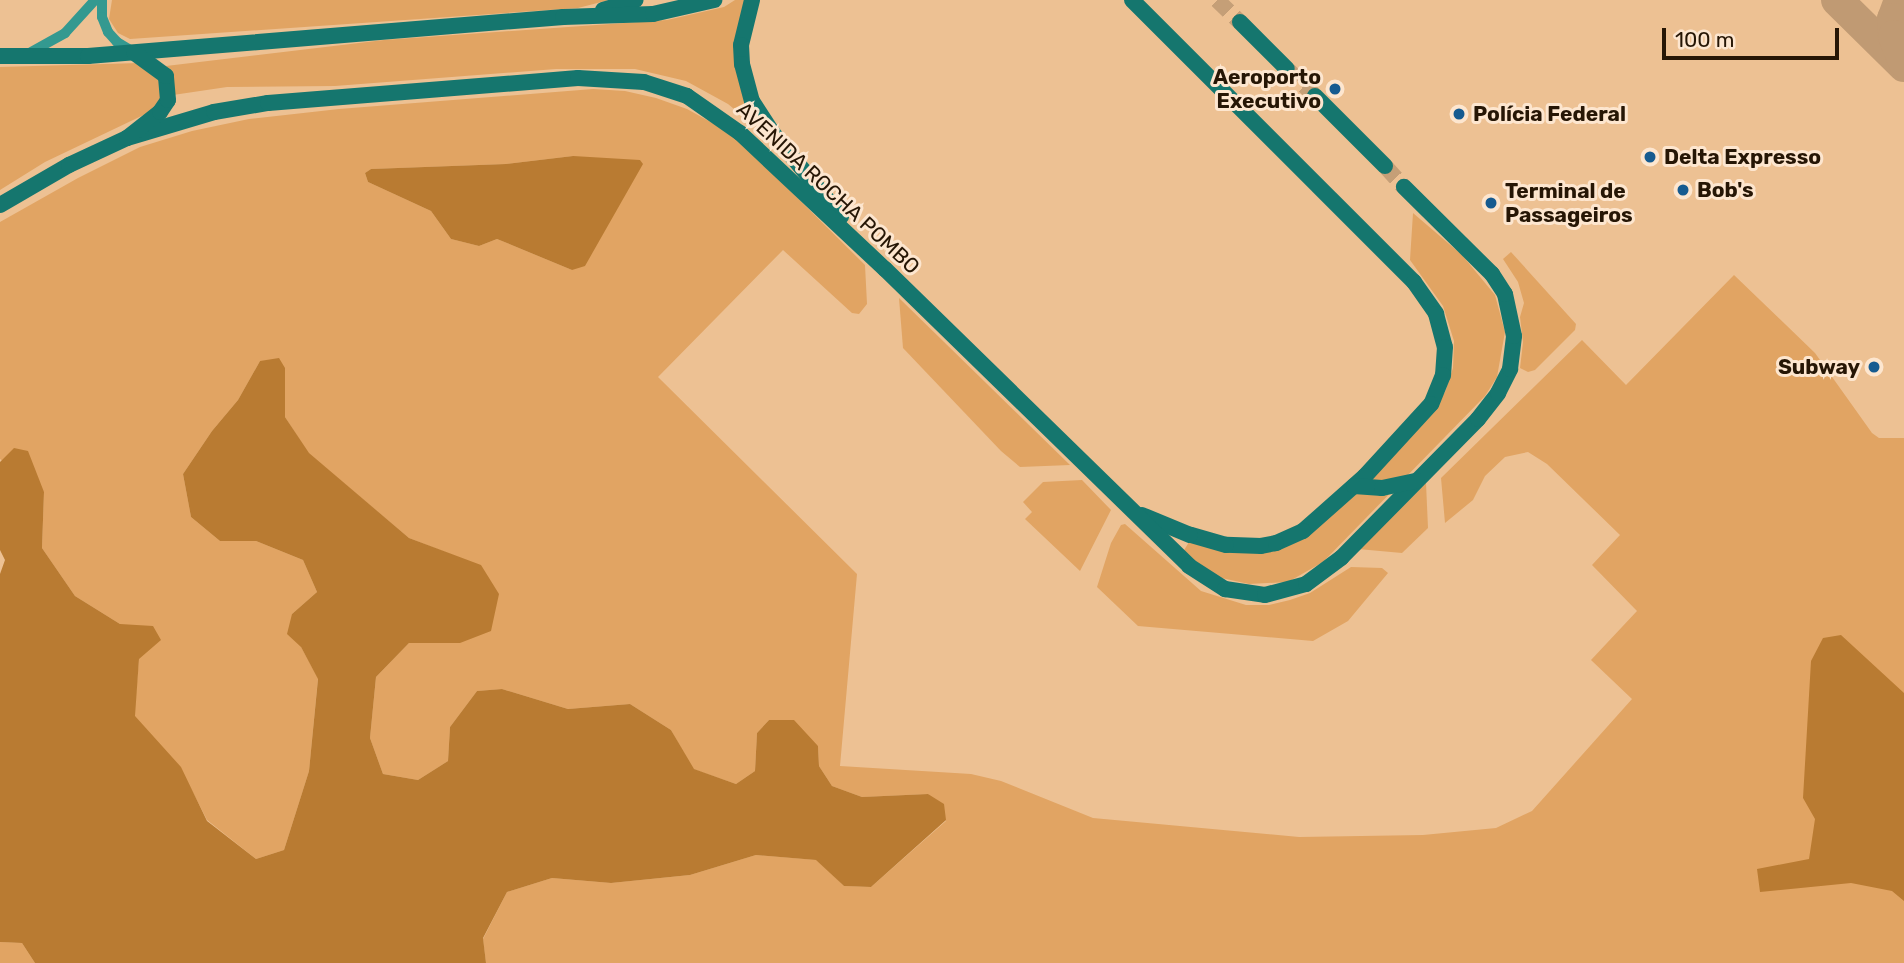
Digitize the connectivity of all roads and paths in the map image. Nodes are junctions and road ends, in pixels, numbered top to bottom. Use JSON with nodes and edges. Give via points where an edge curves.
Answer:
{"nodes":[{"id":1,"x":96,"y":0,"type":"edge"},
{"id":2,"x":102,"y":0,"type":"edge"},
{"id":3,"x":635,"y":0,"type":"edge"},
{"id":4,"x":714,"y":0,"type":"edge"},
{"id":5,"x":752,"y":0,"type":"edge"},
{"id":6,"x":1132,"y":0,"type":"edge"},
{"id":7,"x":563,"y":17,"type":"junction"},
{"id":8,"x":1240,"y":22,"type":"tunnel mouth"},
{"id":9,"x":134,"y":52,"type":"junction"},
{"id":10,"x":0,"y":56,"type":"edge"},
{"id":11,"x":17,"y":57,"type":"junction"},
{"id":12,"x":0,"y":62,"type":"edge"},
{"id":13,"x":1287,"y":69,"type":"tunnel mouth"},
{"id":14,"x":1315,"y":96,"type":"tunnel mouth"},
{"id":15,"x":127,"y":138,"type":"junction"},
{"id":16,"x":1385,"y":166,"type":"tunnel mouth"},
{"id":17,"x":1404,"y":187,"type":"tunnel mouth"},
{"id":18,"x":0,"y":205,"type":"edge"},
{"id":19,"x":885,"y":269,"type":"junction"},
{"id":20,"x":1416,"y":481,"type":"junction"},
{"id":21,"x":1354,"y":486,"type":"junction"},
{"id":22,"x":1130,"y":509,"type":"junction"}],
"edges":[{"from":1,"to":11,"type":"street","via":[[65,33]]},
{"from":2,"to":9,"type":"street","via":[[108,32]]},
{"from":3,"to":7,"type":"main road"},
{"from":4,"to":7,"type":"main road","via":[[653,14]]},
{"from":5,"to":19,"type":"main road","via":[[741,45],[752,101],[772,132]]},
{"from":6,"to":21,"type":"main road","name":"AVENIDA ROCHA POMBO","via":[[1414,282],[1436,314],[1445,347],[1438,391],[1420,417]]},
{"from":7,"to":9,"type":"main road"},
{"from":8,"to":13,"type":"main road"},
{"from":9,"to":11,"type":"main road"},
{"from":9,"to":15,"type":"main road","via":[[161,69],[170,91],[160,112]]},
{"from":10,"to":11,"type":"main road"},
{"from":11,"to":12,"type":"main road"},
{"from":14,"to":16,"type":"main road"},
{"from":15,"to":18,"type":"main road"},
{"from":15,"to":19,"type":"main road","name":"AVENIDA ROCHA POMBO","via":[[214,112],[268,103],[578,79],[645,82],[687,96],[722,117]]},
{"from":17,"to":20,"type":"main road","name":"AVENIDA ROCHA POMBO","via":[[1492,274],[1506,294],[1514,336],[1510,369],[1498,393]]},
{"from":19,"to":22,"type":"main road","name":"AVENIDA ROCHA POMBO"},
{"from":20,"to":21,"type":"main road","via":[[1382,488]]},
{"from":20,"to":22,"type":"main road","name":"AVENIDA ROCHA POMBO","via":[[1322,575],[1265,595],[1245,594],[1207,580]]},
{"from":21,"to":22,"type":"main road","name":"AVENIDA ROCHA POMBO","via":[[1303,531],[1261,546],[1209,542]]}]}
